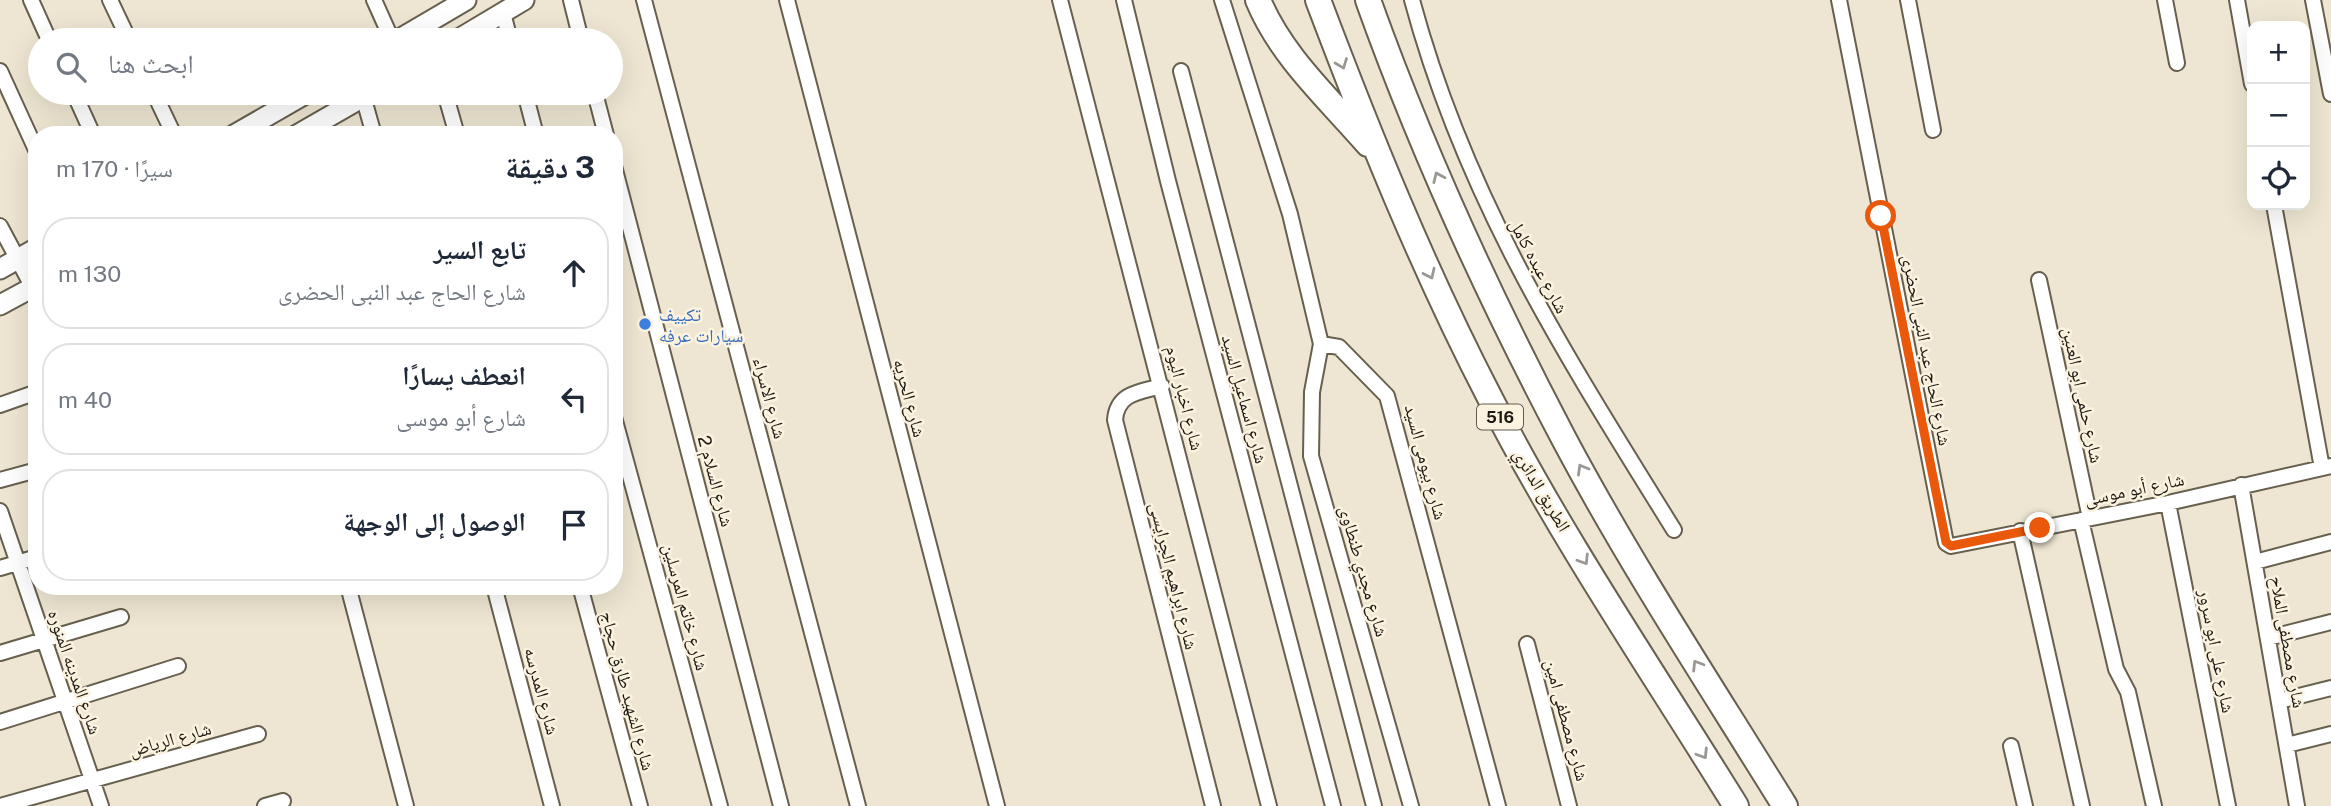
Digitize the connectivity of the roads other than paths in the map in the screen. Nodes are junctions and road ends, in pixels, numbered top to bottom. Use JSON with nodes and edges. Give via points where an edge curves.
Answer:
{"nodes":[{"id":1,"x":31,"y":0,"type":"edge"},
{"id":2,"x":110,"y":0,"type":"edge"},
{"id":3,"x":374,"y":0,"type":"edge"},
{"id":4,"x":524,"y":0,"type":"edge"},
{"id":5,"x":571,"y":0,"type":"edge"},
{"id":6,"x":644,"y":0,"type":"edge"},
{"id":7,"x":787,"y":0,"type":"edge"},
{"id":8,"x":1060,"y":0,"type":"edge"},
{"id":9,"x":1124,"y":0,"type":"edge"},
{"id":10,"x":1222,"y":0,"type":"edge"},
{"id":11,"x":1258,"y":0,"type":"edge"},
{"id":12,"x":1318,"y":0,"type":"edge"},
{"id":13,"x":1368,"y":0,"type":"edge"},
{"id":14,"x":1380,"y":0,"type":"edge"},
{"id":15,"x":1412,"y":0,"type":"edge"},
{"id":16,"x":1839,"y":0,"type":"edge"},
{"id":17,"x":1908,"y":0,"type":"edge"},
{"id":18,"x":2165,"y":0,"type":"edge"},
{"id":19,"x":2237,"y":0,"type":"edge"},
{"id":20,"x":2313,"y":0,"type":"edge"},
{"id":21,"x":454,"y":3,"type":"edge"},
{"id":22,"x":503,"y":13,"type":"junction"},
{"id":23,"x":44,"y":28,"type":"edge"},
{"id":24,"x":123,"y":28,"type":"edge"},
{"id":25,"x":387,"y":28,"type":"edge"},
{"id":26,"x":416,"y":28,"type":"edge"},
{"id":27,"x":477,"y":28,"type":"edge"},
{"id":28,"x":507,"y":28,"type":"edge"},
{"id":29,"x":578,"y":28,"type":"edge"},
{"id":30,"x":1380,"y":32,"type":"junction"},
{"id":31,"x":2247,"y":56,"type":"edge"},
{"id":32,"x":2177,"y":63,"type":"dead end"},
{"id":33,"x":0,"y":71,"type":"edge"},
{"id":34,"x":1181,"y":71,"type":"dead end"},
{"id":35,"x":2331,"y":94,"type":"edge"},
{"id":36,"x":79,"y":105,"type":"edge"},
{"id":37,"x":160,"y":105,"type":"edge"},
{"id":38,"x":286,"y":105,"type":"edge"},
{"id":39,"x":350,"y":105,"type":"edge"},
{"id":40,"x":369,"y":105,"type":"edge"},
{"id":41,"x":448,"y":105,"type":"edge"},
{"id":42,"x":528,"y":105,"type":"edge"},
{"id":43,"x":598,"y":105,"type":"edge"},
{"id":44,"x":89,"y":126,"type":"edge"},
{"id":45,"x":170,"y":126,"type":"edge"},
{"id":46,"x":250,"y":126,"type":"edge"},
{"id":47,"x":313,"y":126,"type":"edge"},
{"id":48,"x":372,"y":126,"type":"edge"},
{"id":49,"x":454,"y":126,"type":"edge"},
{"id":50,"x":534,"y":126,"type":"edge"},
{"id":51,"x":604,"y":126,"type":"edge"},
{"id":52,"x":1933,"y":130,"type":"dead end"},
{"id":53,"x":28,"y":132,"type":"edge"},
{"id":54,"x":1378,"y":156,"type":"junction"},
{"id":55,"x":623,"y":200,"type":"edge"},
{"id":56,"x":2275,"y":210,"type":"edge"},
{"id":57,"x":0,"y":226,"type":"edge"},
{"id":58,"x":28,"y":253,"type":"edge"},
{"id":59,"x":18,"y":259,"type":"junction"},
{"id":60,"x":0,"y":269,"type":"edge"},
{"id":61,"x":28,"y":275,"type":"edge"},
{"id":62,"x":2039,"y":280,"type":"dead end"},
{"id":63,"x":28,"y":290,"type":"edge"},
{"id":64,"x":0,"y":304,"type":"edge"},
{"id":65,"x":1321,"y":344,"type":"junction"},
{"id":66,"x":1162,"y":386,"type":"junction"},
{"id":67,"x":28,"y":395,"type":"edge"},
{"id":68,"x":0,"y":405,"type":"edge"},
{"id":69,"x":623,"y":451,"type":"edge"},
{"id":70,"x":2327,"y":467,"type":"edge"},
{"id":71,"x":28,"y":472,"type":"edge"},
{"id":72,"x":0,"y":480,"type":"edge"},
{"id":73,"x":2241,"y":485,"type":"junction"},
{"id":74,"x":2168,"y":503,"type":"junction"},
{"id":75,"x":0,"y":511,"type":"edge"},
{"id":76,"x":2086,"y":519,"type":"junction"},
{"id":77,"x":1674,"y":530,"type":"dead end"},
{"id":78,"x":2020,"y":531,"type":"junction"},
{"id":79,"x":1946,"y":542,"type":"joint"},
{"id":80,"x":2331,"y":542,"type":"edge"},
{"id":81,"x":28,"y":560,"type":"edge"},
{"id":82,"x":2255,"y":562,"type":"junction"},
{"id":83,"x":17,"y":563,"type":"junction"},
{"id":84,"x":0,"y":568,"type":"edge"},
{"id":85,"x":28,"y":594,"type":"edge"},
{"id":86,"x":28,"y":595,"type":"edge"},
{"id":87,"x":350,"y":595,"type":"edge"},
{"id":88,"x":496,"y":595,"type":"edge"},
{"id":89,"x":582,"y":595,"type":"edge"},
{"id":90,"x":121,"y":617,"type":"dead end"},
{"id":91,"x":2331,"y":622,"type":"edge"},
{"id":92,"x":2268,"y":638,"type":"junction"},
{"id":93,"x":44,"y":640,"type":"junction"},
{"id":94,"x":1527,"y":645,"type":"dead end"},
{"id":95,"x":0,"y":653,"type":"edge"},
{"id":96,"x":178,"y":666,"type":"dead end"},
{"id":97,"x":2331,"y":688,"type":"edge"},
{"id":98,"x":65,"y":701,"type":"junction"},
{"id":99,"x":2279,"y":701,"type":"junction"},
{"id":100,"x":0,"y":722,"type":"edge"},
{"id":101,"x":258,"y":734,"type":"dead end"},
{"id":102,"x":2331,"y":734,"type":"edge"},
{"id":103,"x":2287,"y":745,"type":"junction"},
{"id":104,"x":2011,"y":746,"type":"dead end"},
{"id":105,"x":92,"y":781,"type":"junction"},
{"id":106,"x":283,"y":801,"type":"dead end"},
{"id":107,"x":0,"y":806,"type":"edge"},
{"id":108,"x":101,"y":806,"type":"edge"},
{"id":109,"x":265,"y":806,"type":"edge"},
{"id":110,"x":406,"y":806,"type":"edge"},
{"id":111,"x":552,"y":806,"type":"edge"},
{"id":112,"x":640,"y":806,"type":"edge"},
{"id":113,"x":720,"y":806,"type":"edge"},
{"id":114,"x":781,"y":806,"type":"edge"},
{"id":115,"x":858,"y":806,"type":"edge"},
{"id":116,"x":997,"y":806,"type":"edge"},
{"id":117,"x":1213,"y":806,"type":"edge"},
{"id":118,"x":1269,"y":806,"type":"edge"},
{"id":119,"x":1333,"y":806,"type":"edge"},
{"id":120,"x":1374,"y":806,"type":"edge"},
{"id":121,"x":1411,"y":806,"type":"edge"},
{"id":122,"x":1498,"y":806,"type":"edge"},
{"id":123,"x":1569,"y":806,"type":"edge"},
{"id":124,"x":1735,"y":806,"type":"edge"},
{"id":125,"x":1785,"y":806,"type":"edge"},
{"id":126,"x":2025,"y":806,"type":"edge"},
{"id":127,"x":2081,"y":806,"type":"edge"},
{"id":128,"x":2154,"y":806,"type":"edge"},
{"id":129,"x":2228,"y":806,"type":"edge"},
{"id":130,"x":2297,"y":806,"type":"edge"}],
"edges":[{"from":1,"to":23,"type":"street"},
{"from":2,"to":24,"type":"street"},
{"from":3,"to":25,"type":"street"},
{"from":4,"to":22,"type":"street"},
{"from":5,"to":29,"type":"street"},
{"from":6,"to":115,"type":"street","name":"شارع الاسراء"},
{"from":7,"to":116,"type":"street","name":"شارع الحريه"},
{"from":8,"to":66,"type":"street","name":"شارع اخبار اليوم"},
{"from":9,"to":119,"type":"street","name":"شارع اسماعيل السيد"},
{"from":10,"to":65,"type":"street","via":[[1290,214]]},
{"from":11,"to":54,"type":"highway","via":[[1302,69]]},
{"from":12,"to":54,"type":"highway","name":"الطريق الدائري","number":"516","one_way":true},
{"from":13,"to":30,"type":"highway","number":"516"},
{"from":14,"to":30,"type":"highway"},
{"from":15,"to":77,"type":"street","name":"شارع عبده كامل","via":[[1453,126],[1505,245],[1568,359]]},
{"from":16,"to":79,"type":"street","name":"شارع الحاج عبد النبى الحضرى"},
{"from":17,"to":52,"type":"street"},
{"from":18,"to":32,"type":"street"},
{"from":19,"to":31,"type":"street"},
{"from":20,"to":35,"type":"street"},
{"from":21,"to":26,"type":"street"},
{"from":22,"to":27,"type":"street"},
{"from":22,"to":28,"type":"street"},
{"from":125,"to":30,"type":"highway","number":"516","one_way":true,"via":[[1565,441],[1484,281],[1422,142]]},
{"from":33,"to":53,"type":"street"},
{"from":34,"to":120,"type":"street","name":"شارع اسماعيل السيد"},
{"from":36,"to":44,"type":"street"},
{"from":37,"to":45,"type":"street"},
{"from":38,"to":46,"type":"street"},
{"from":39,"to":47,"type":"street"},
{"from":40,"to":48,"type":"street"},
{"from":41,"to":49,"type":"street"},
{"from":42,"to":50,"type":"street"},
{"from":43,"to":51,"type":"street"},
{"from":54,"to":124,"type":"highway","name":"الطريق الدائري","number":"516","one_way":true,"via":[[1459,337],[1524,462]]},
{"from":55,"to":114,"type":"street","name":"شارع السلام 2"},
{"from":56,"to":70,"type":"street"},
{"from":57,"to":59,"type":"street"},
{"from":58,"to":59,"type":"street"},
{"from":59,"to":60,"type":"street"},
{"from":59,"to":61,"type":"street"},
{"from":62,"to":76,"type":"street","name":"شارع حلمى ابو العنين"},
{"from":63,"to":64,"type":"street"},
{"from":65,"to":121,"type":"street","name":"شارع مجدي طنطاوى","via":[[1312,392],[1311,456]]},
{"from":65,"to":122,"type":"street","name":"شارع بيومى السيد","via":[[1339,347],[1387,396]]},
{"from":66,"to":117,"type":"street","name":"شارع ابراهيم الجرايسى","via":[[1123,397],[1115,420]]},
{"from":66,"to":118,"type":"street","name":"شارع اخبار اليوم"},
{"from":67,"to":68,"type":"street"},
{"from":69,"to":113,"type":"street","name":"شارع خاتم المرسلين"},
{"from":70,"to":73,"type":"street","name":"شارع أبو موسى"},
{"from":71,"to":72,"type":"street"},
{"from":73,"to":74,"type":"street","name":"شارع أبو موسى"},
{"from":73,"to":82,"type":"street","name":"شارع مصطفى الملاح"},
{"from":74,"to":76,"type":"street","name":"شارع أبو موسى"},
{"from":74,"to":129,"type":"street","name":"شارع على ابو سرور"},
{"from":75,"to":83,"type":"street","name":"شارع المدينه المنوره"},
{"from":76,"to":78,"type":"street","name":"شارع أبو موسى"},
{"from":76,"to":128,"type":"street","name":"شارع حلمى ابو العنين","via":[[2116,670],[2128,692]]},
{"from":78,"to":79,"type":"street","name":"شارع أبو موسى","via":[[1951,546]]},
{"from":78,"to":127,"type":"street"},
{"from":80,"to":82,"type":"street"},
{"from":81,"to":83,"type":"street"},
{"from":82,"to":92,"type":"street","name":"شارع مصطفى الملاح"},
{"from":83,"to":84,"type":"street"},
{"from":83,"to":85,"type":"street","name":"شارع المدينه المنوره"},
{"from":86,"to":93,"type":"street","name":"شارع المدينه المنوره"},
{"from":87,"to":110,"type":"street"},
{"from":88,"to":111,"type":"street","name":"شارع المدرسه"},
{"from":89,"to":112,"type":"street","name":"شارع الشهيد طارق حجاج"},
{"from":90,"to":93,"type":"street"},
{"from":91,"to":92,"type":"street"},
{"from":92,"to":99,"type":"street","name":"شارع مصطفى الملاح"},
{"from":93,"to":95,"type":"street"},
{"from":93,"to":98,"type":"street","name":"شارع المدينه المنوره"},
{"from":94,"to":123,"type":"street","name":"شارع مصطفى امين"},
{"from":96,"to":98,"type":"street"},
{"from":97,"to":99,"type":"street"},
{"from":98,"to":100,"type":"street"},
{"from":98,"to":105,"type":"street","name":"شارع المدينه المنوره"},
{"from":99,"to":103,"type":"street","name":"شارع مصطفى الملاح"},
{"from":101,"to":105,"type":"street","name":"شارع الرياض"},
{"from":102,"to":103,"type":"street"},
{"from":103,"to":130,"type":"street","name":"شارع مصطفى الملاح"},
{"from":104,"to":126,"type":"street"},
{"from":105,"to":107,"type":"street","name":"شارع الرياض"},
{"from":105,"to":108,"type":"street","name":"شارع المدينه المنوره"},
{"from":106,"to":109,"type":"street"}]}
